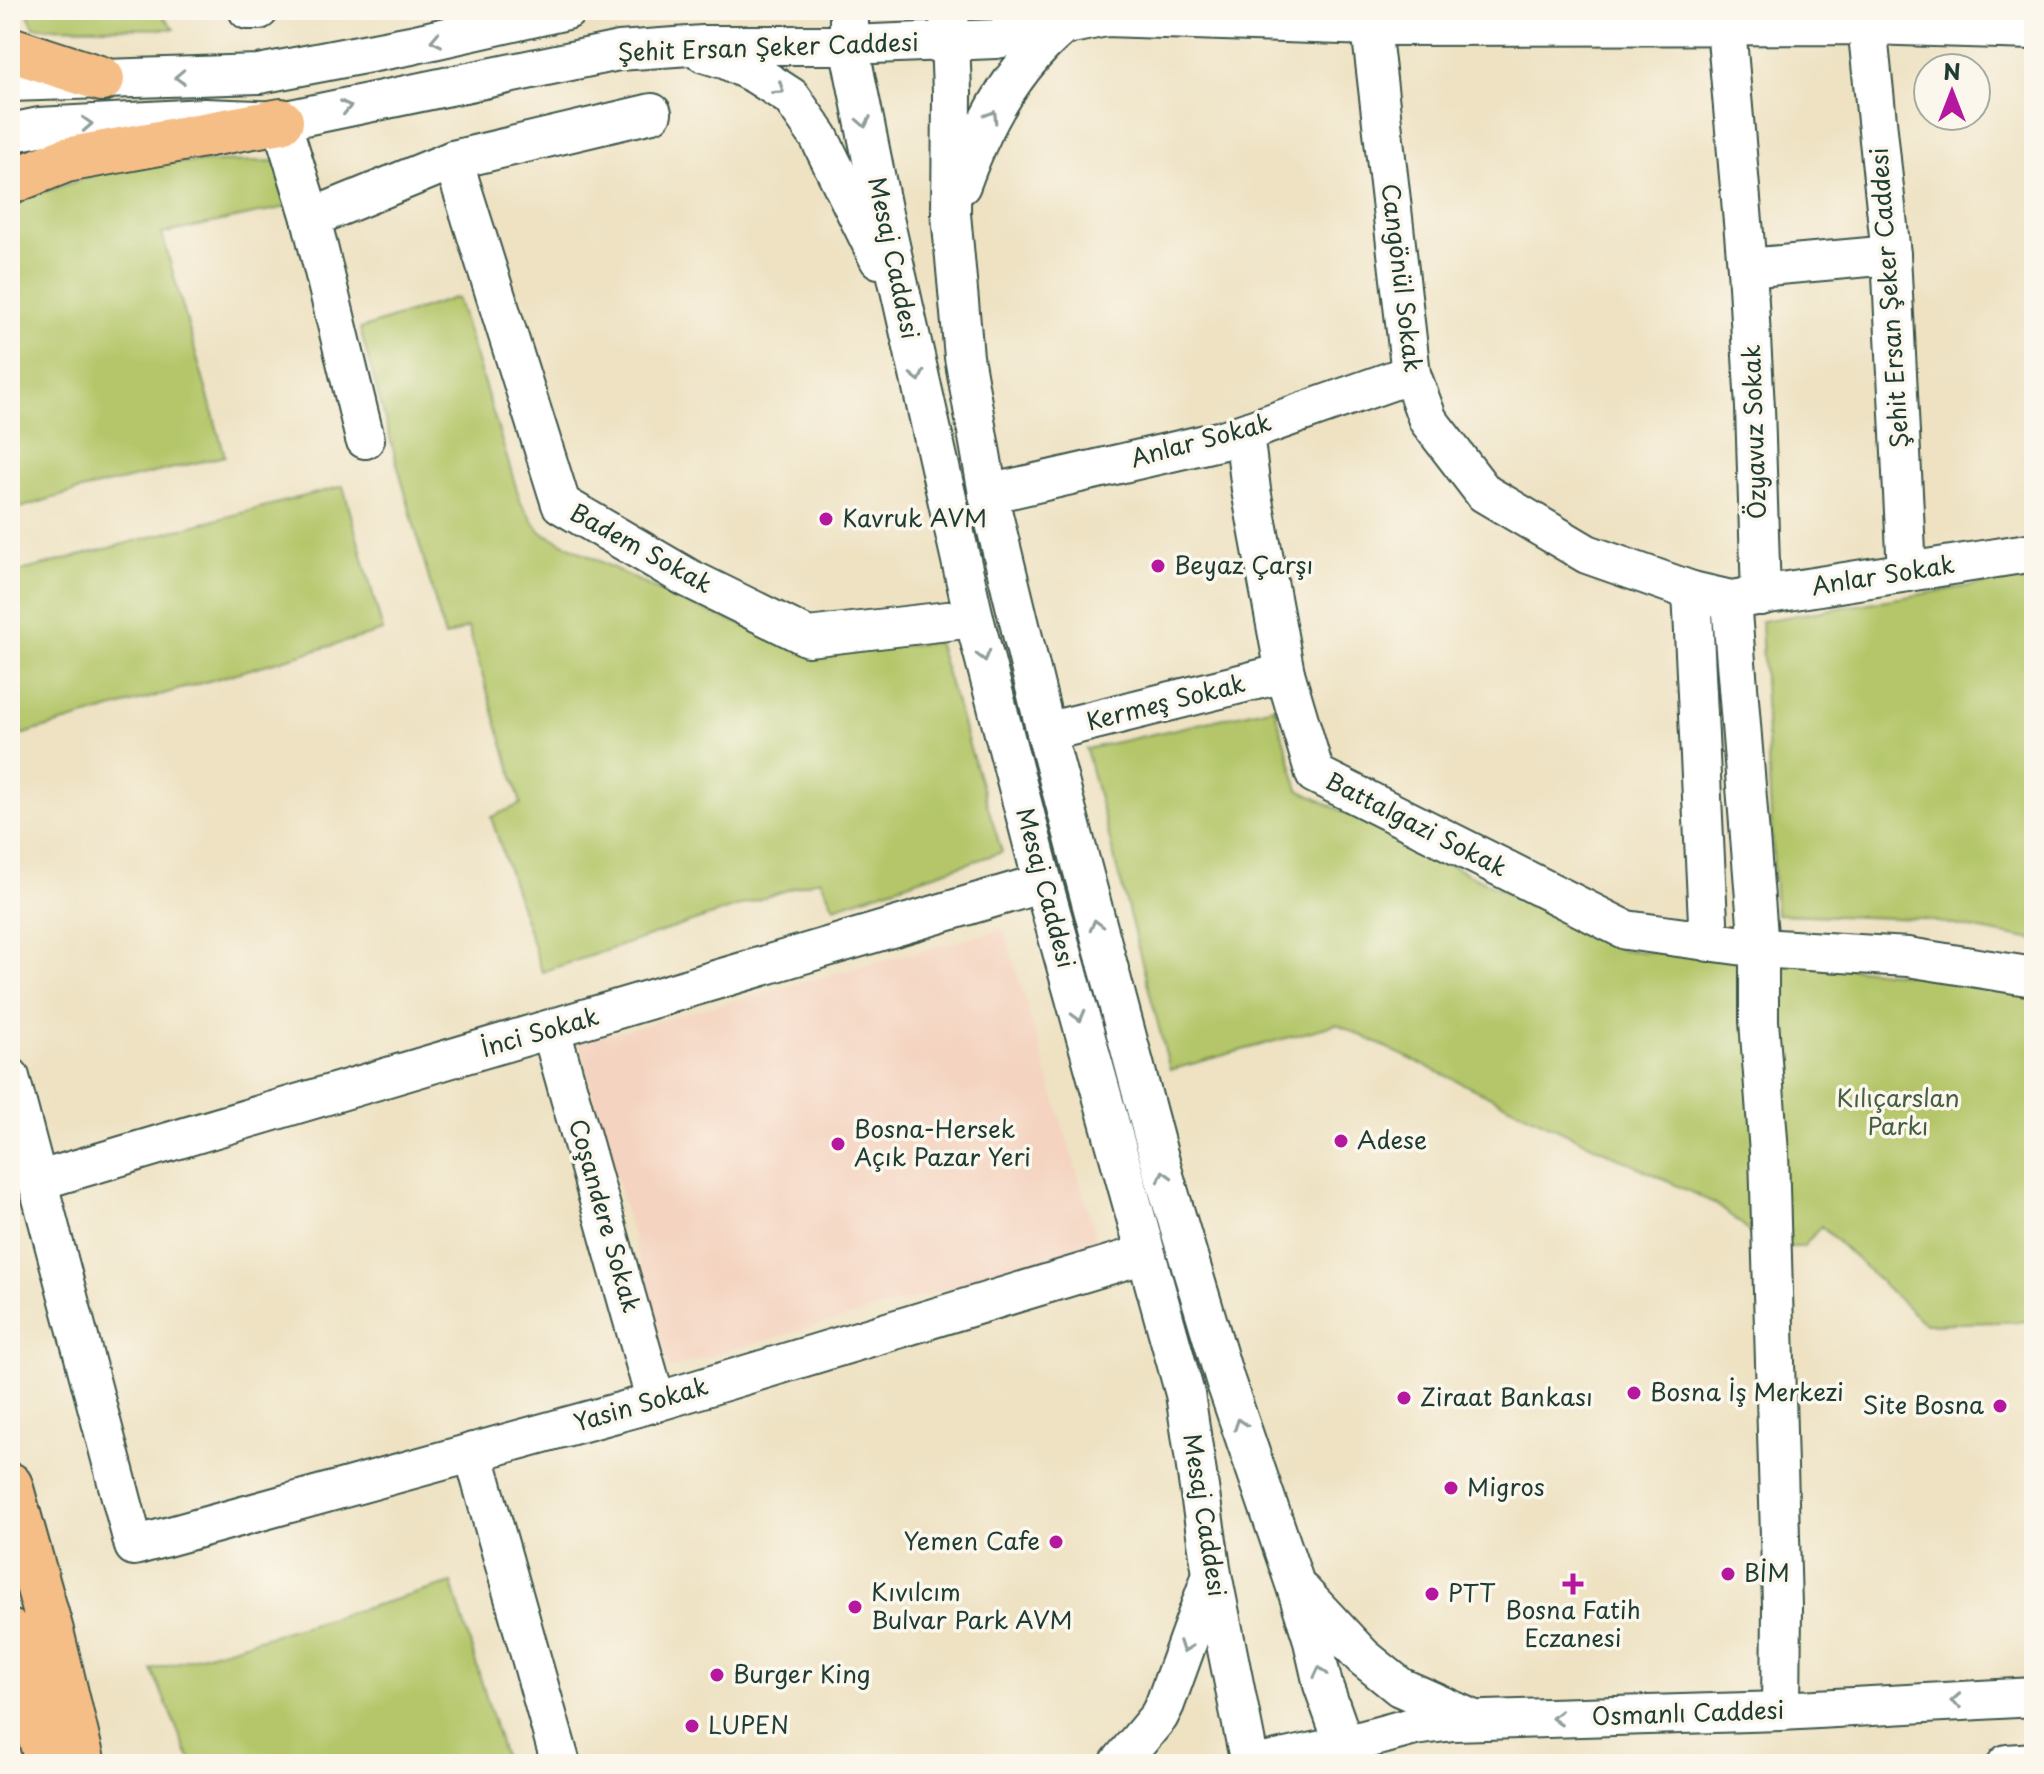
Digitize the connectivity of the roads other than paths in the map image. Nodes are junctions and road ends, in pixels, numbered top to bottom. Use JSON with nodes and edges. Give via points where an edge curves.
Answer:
{"nodes":[{"id":1,"x":248,"y":10,"type":"edge"},
{"id":2,"x":259,"y":10,"type":"edge"},
{"id":3,"x":542,"y":13,"type":"edge"},
{"id":4,"x":1370,"y":18,"type":"edge"},
{"id":5,"x":950,"y":25,"type":"edge"},
{"id":6,"x":1064,"y":25,"type":"junction"},
{"id":7,"x":1867,"y":25,"type":"junction"},
{"id":8,"x":1726,"y":27,"type":"junction"},
{"id":9,"x":849,"y":28,"type":"edge"},
{"id":10,"x":2034,"y":30,"type":"edge"},
{"id":11,"x":683,"y":47,"type":"junction"},
{"id":12,"x":10,"y":49,"type":"edge"},
{"id":13,"x":102,"y":79,"type":"junction"},
{"id":14,"x":10,"y":82,"type":"edge"},
{"id":15,"x":652,"y":113,"type":"dead end"},
{"id":16,"x":281,"y":121,"type":"junction"},
{"id":17,"x":10,"y":133,"type":"edge"},
{"id":18,"x":453,"y":160,"type":"junction"},
{"id":19,"x":10,"y":182,"type":"edge"},
{"id":20,"x":951,"y":214,"type":"junction"},
{"id":21,"x":311,"y":218,"type":"junction"},
{"id":22,"x":1891,"y":255,"type":"junction"},
{"id":23,"x":1747,"y":268,"type":"junction"},
{"id":24,"x":901,"y":301,"type":"junction"},
{"id":25,"x":1411,"y":374,"type":"junction"},
{"id":26,"x":1244,"y":433,"type":"junction"},
{"id":27,"x":365,"y":439,"type":"dead end"},
{"id":28,"x":988,"y":494,"type":"junction"},
{"id":29,"x":2034,"y":552,"type":"edge"},
{"id":30,"x":1907,"y":572,"type":"junction"},
{"id":31,"x":1692,"y":591,"type":"junction"},
{"id":32,"x":1746,"y":598,"type":"junction"},
{"id":33,"x":974,"y":618,"type":"junction"},
{"id":34,"x":1285,"y":673,"type":"junction"},
{"id":35,"x":1046,"y":732,"type":"junction"},
{"id":36,"x":1043,"y":883,"type":"junction"},
{"id":37,"x":1709,"y":942,"type":"junction"},
{"id":38,"x":1759,"y":948,"type":"junction"},
{"id":39,"x":2034,"y":977,"type":"edge"},
{"id":40,"x":551,"y":1030,"type":"junction"},
{"id":41,"x":10,"y":1077,"type":"edge"},
{"id":42,"x":37,"y":1181,"type":"junction"},
{"id":43,"x":1145,"y":1254,"type":"junction"},
{"id":44,"x":656,"y":1402,"type":"junction"},
{"id":45,"x":473,"y":1452,"type":"junction"},
{"id":46,"x":10,"y":1485,"type":"edge"},
{"id":47,"x":1212,"y":1574,"type":"junction"},
{"id":48,"x":1295,"y":1584,"type":"junction"},
{"id":49,"x":31,"y":1631,"type":"edge"},
{"id":50,"x":2034,"y":1697,"type":"edge"},
{"id":51,"x":1781,"y":1711,"type":"junction"},
{"id":52,"x":1475,"y":1721,"type":"junction"},
{"id":53,"x":1348,"y":1755,"type":"edge"},
{"id":54,"x":2034,"y":1762,"type":"edge"},
{"id":55,"x":48,"y":1764,"type":"edge"},
{"id":56,"x":83,"y":1764,"type":"edge"},
{"id":57,"x":111,"y":1764,"type":"edge"},
{"id":58,"x":561,"y":1764,"type":"edge"},
{"id":59,"x":1119,"y":1764,"type":"edge"},
{"id":60,"x":1250,"y":1764,"type":"edge"},
{"id":61,"x":1259,"y":1764,"type":"edge"},
{"id":62,"x":2007,"y":1764,"type":"edge"}],
"edges":[{"from":1,"to":2,"type":"street"},
{"from":3,"to":13,"type":"street","one_way":true,"via":[[259,74]]},
{"from":4,"to":6,"type":"street","name":"Şehit Ersan Şeker Caddesi","via":[[1106,17]]},
{"from":4,"to":8,"type":"street","name":"Şehit Ersan Şeker Caddesi"},
{"from":4,"to":25,"type":"street","name":"Cangönül Sokak"},
{"from":5,"to":6,"type":"street","name":"Şehit Ersan Şeker Caddesi","via":[[996,39]]},
{"from":5,"to":9,"type":"street","name":"Şehit Ersan Şeker Caddesi"},
{"from":5,"to":20,"type":"street","name":"Mesaj Caddesi"},
{"from":20,"to":6,"type":"street","one_way":true,"via":[[977,140],[1040,44]]},
{"from":7,"to":8,"type":"street","name":"Şehit Ersan Şeker Caddesi"},
{"from":7,"to":10,"type":"street","name":"Şehit Ersan Şeker Caddesi"},
{"from":7,"to":22,"type":"street","name":"Şehit Ersan Şeker Caddesi"},
{"from":8,"to":23,"type":"street","name":"Özyavuz Sokak"},
{"from":9,"to":11,"type":"street","name":"Şehit Ersan Şeker Caddesi"},
{"from":9,"to":24,"type":"street","name":"Mesaj Caddesi","one_way":true},
{"from":16,"to":11,"type":"street","name":"Şehit Ersan Şeker Caddesi","one_way":true,"via":[[619,51]]},
{"from":11,"to":24,"type":"street","one_way":true,"via":[[727,60],[791,97],[819,137]]},
{"from":12,"to":13,"type":"highway"},
{"from":13,"to":14,"type":"street"},
{"from":15,"to":18,"type":"street"},
{"from":17,"to":16,"type":"street","name":"Şehit Ersan Şeker Caddesi","one_way":true,"via":[[204,118]]},
{"from":16,"to":19,"type":"highway","via":[[66,160]]},
{"from":16,"to":21,"type":"street"},
{"from":18,"to":21,"type":"street"},
{"from":18,"to":33,"type":"street","name":"Badem Sokak","via":[[561,504],[686,577],[808,637]]},
{"from":20,"to":28,"type":"street","name":"Mesaj Caddesi","via":[[964,357]]},
{"from":21,"to":27,"type":"street"},
{"from":22,"to":23,"type":"street"},
{"from":22,"to":30,"type":"street","name":"Şehit Ersan Şeker Caddesi"},
{"from":23,"to":32,"type":"street","name":"Özyavuz Sokak","via":[[1755,408]]},
{"from":24,"to":33,"type":"street","name":"Mesaj Caddesi","one_way":true},
{"from":25,"to":26,"type":"street","name":"Anlar Sokak"},
{"from":25,"to":31,"type":"street","name":"Cangönül Sokak","via":[[1428,420],[1484,493],[1587,554]]},
{"from":26,"to":28,"type":"street","name":"Anlar Sokak"},
{"from":26,"to":34,"type":"street","name":"Battalgazi Sokak"},
{"from":28,"to":35,"type":"street","name":"Mesaj Caddesi"},
{"from":29,"to":30,"type":"street","name":"Anlar Sokak"},
{"from":30,"to":32,"type":"street","name":"Anlar Sokak"},
{"from":31,"to":32,"type":"street","name":"Cangönül Sokak"},
{"from":31,"to":37,"type":"street"},
{"from":32,"to":38,"type":"street","name":"Özyavuz Sokak"},
{"from":33,"to":36,"type":"street","name":"Mesaj Caddesi","one_way":true},
{"from":34,"to":35,"type":"street","name":"Kermeş Sokak"},
{"from":34,"to":37,"type":"street","name":"Battalgazi Sokak","via":[[1315,774],[1626,930]]},
{"from":48,"to":35,"type":"street","name":"Mesaj Caddesi","one_way":true,"via":[[1225,1380],[1167,1184]]},
{"from":36,"to":40,"type":"street","name":"İnci Sokak"},
{"from":36,"to":43,"type":"street","name":"Mesaj Caddesi","one_way":true},
{"from":37,"to":38,"type":"street","name":"Battalgazi Sokak"},
{"from":38,"to":39,"type":"street","name":"Battalgazi Sokak","via":[[1908,957]]},
{"from":38,"to":51,"type":"street","name":"Özyavuz Sokak","via":[[1775,1300]]},
{"from":40,"to":42,"type":"street","name":"İnci Sokak"},
{"from":40,"to":44,"type":"street","name":"Coşandere Sokak"},
{"from":41,"to":42,"type":"street"},
{"from":42,"to":45,"type":"street","name":"Yasin Sokak","via":[[134,1546]]},
{"from":43,"to":44,"type":"street","name":"Yasin Sokak"},
{"from":43,"to":47,"type":"street","name":"Mesaj Caddesi","via":[[1185,1394]]},
{"from":44,"to":45,"type":"street","name":"Yasin Sokak"},
{"from":45,"to":58,"type":"street"},
{"from":46,"to":49,"type":"highway"},
{"from":47,"to":59,"type":"street","one_way":true,"via":[[1165,1704]]},
{"from":47,"to":60,"type":"street","name":"Mesaj Caddesi"},
{"from":48,"to":52,"type":"street","via":[[1363,1657],[1400,1687]]},
{"from":53,"to":48,"type":"street","name":"Mesaj Caddesi","one_way":true},
{"from":49,"to":55,"type":"highway"},
{"from":49,"to":56,"type":"highway"},
{"from":49,"to":57,"type":"highway"},
{"from":50,"to":51,"type":"street","name":"Osmanlı Caddesi","one_way":true},
{"from":51,"to":52,"type":"street","name":"Osmanlı Caddesi","one_way":true},
{"from":52,"to":53,"type":"street","name":"Osmanlı Caddesi","via":[[1415,1726]]},
{"from":53,"to":61,"type":"street","name":"Osmanlı Caddesi"},
{"from":54,"to":62,"type":"street"}]}
